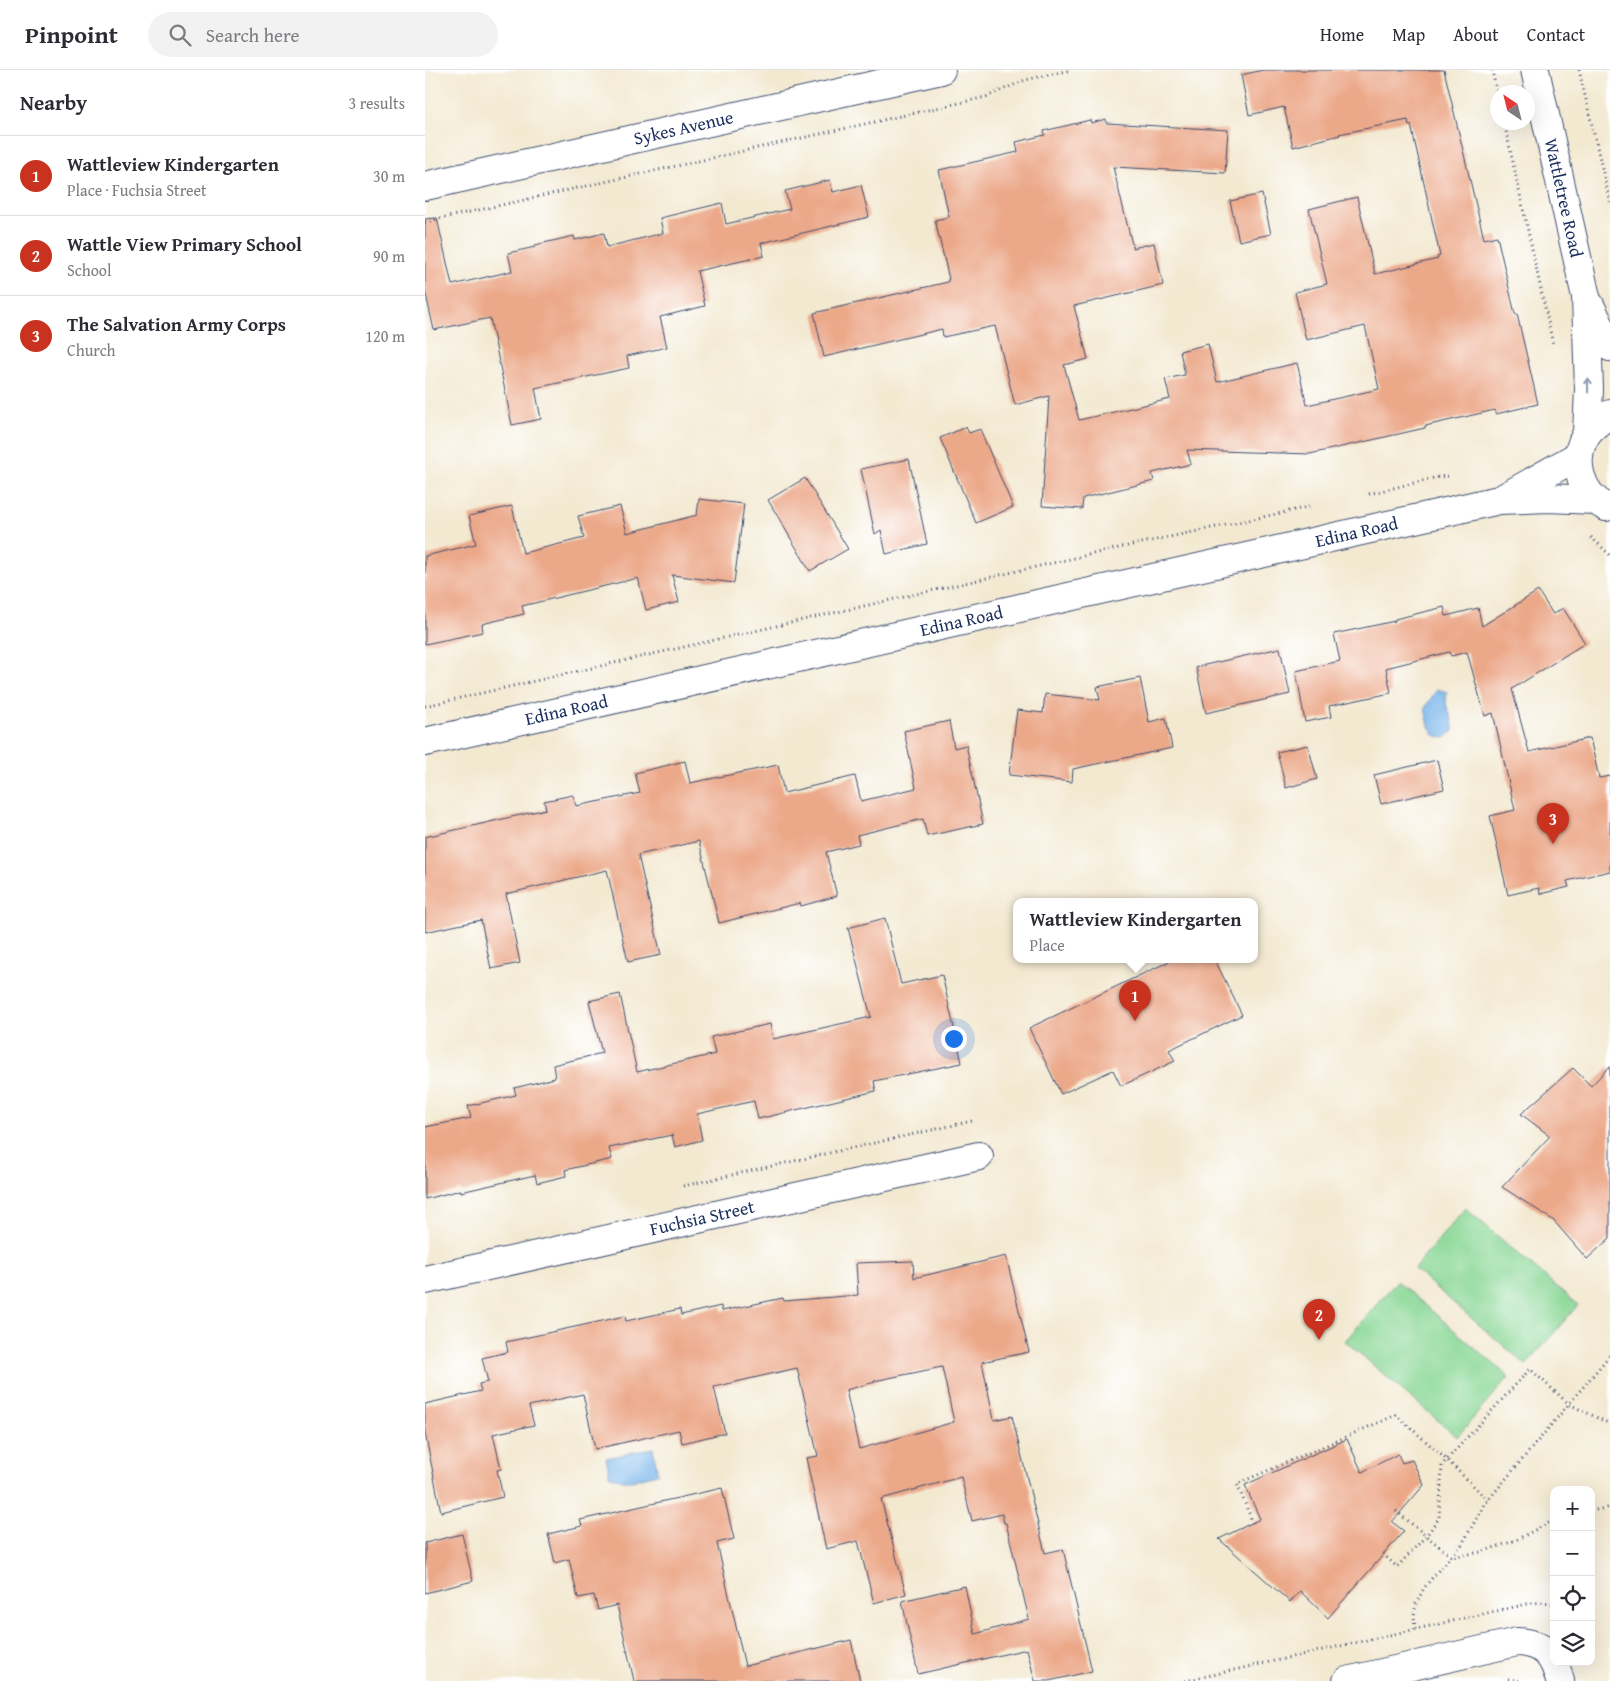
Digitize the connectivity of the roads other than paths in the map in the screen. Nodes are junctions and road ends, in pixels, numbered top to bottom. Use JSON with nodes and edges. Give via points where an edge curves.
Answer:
{"nodes":[{"id":1,"x":941,"y":70,"type":"edge"},
{"id":2,"x":1535,"y":70,"type":"edge"},
{"id":3,"x":425,"y":186,"type":"edge"},
{"id":4,"x":1585,"y":297,"type":"junction"},
{"id":5,"x":1610,"y":346,"type":"edge"},
{"id":6,"x":1610,"y":414,"type":"edge"},
{"id":7,"x":1583,"y":444,"type":"junction"},
{"id":8,"x":1499,"y":500,"type":"junction"},
{"id":9,"x":1604,"y":508,"type":"edge"},
{"id":10,"x":425,"y":742,"type":"edge"},
{"id":11,"x":979,"y":1156,"type":"dead end"},
{"id":12,"x":425,"y":1280,"type":"edge"},
{"id":13,"x":1347,"y":1681,"type":"edge"},
{"id":14,"x":1560,"y":1681,"type":"edge"}],
"edges":[{"from":1,"to":3,"type":"street","name":"Sykes Avenue"},
{"from":2,"to":4,"type":"street","name":"Wattletree Road"},
{"from":4,"to":5,"type":"street","name":"Wattletree Road"},
{"from":7,"to":4,"type":"street","name":"Wattletree Road","one_way":true,"via":[[1589,390]]},
{"from":6,"to":7,"type":"street","name":"Edina Road","via":[[1597,423]]},
{"from":7,"to":8,"type":"street","name":"Edina Road"},
{"from":7,"to":9,"type":"street","name":"Wattletree Road","via":[[1578,467],[1581,480]]},
{"from":8,"to":9,"type":"street","name":"Edina Road","via":[[1548,498]]},
{"from":8,"to":10,"type":"street","name":"Edina Road"},
{"from":11,"to":12,"type":"street","name":"Fuchsia Street"},
{"from":13,"to":14,"type":"street","via":[[1517,1642],[1542,1648],[1557,1668]]}]}
